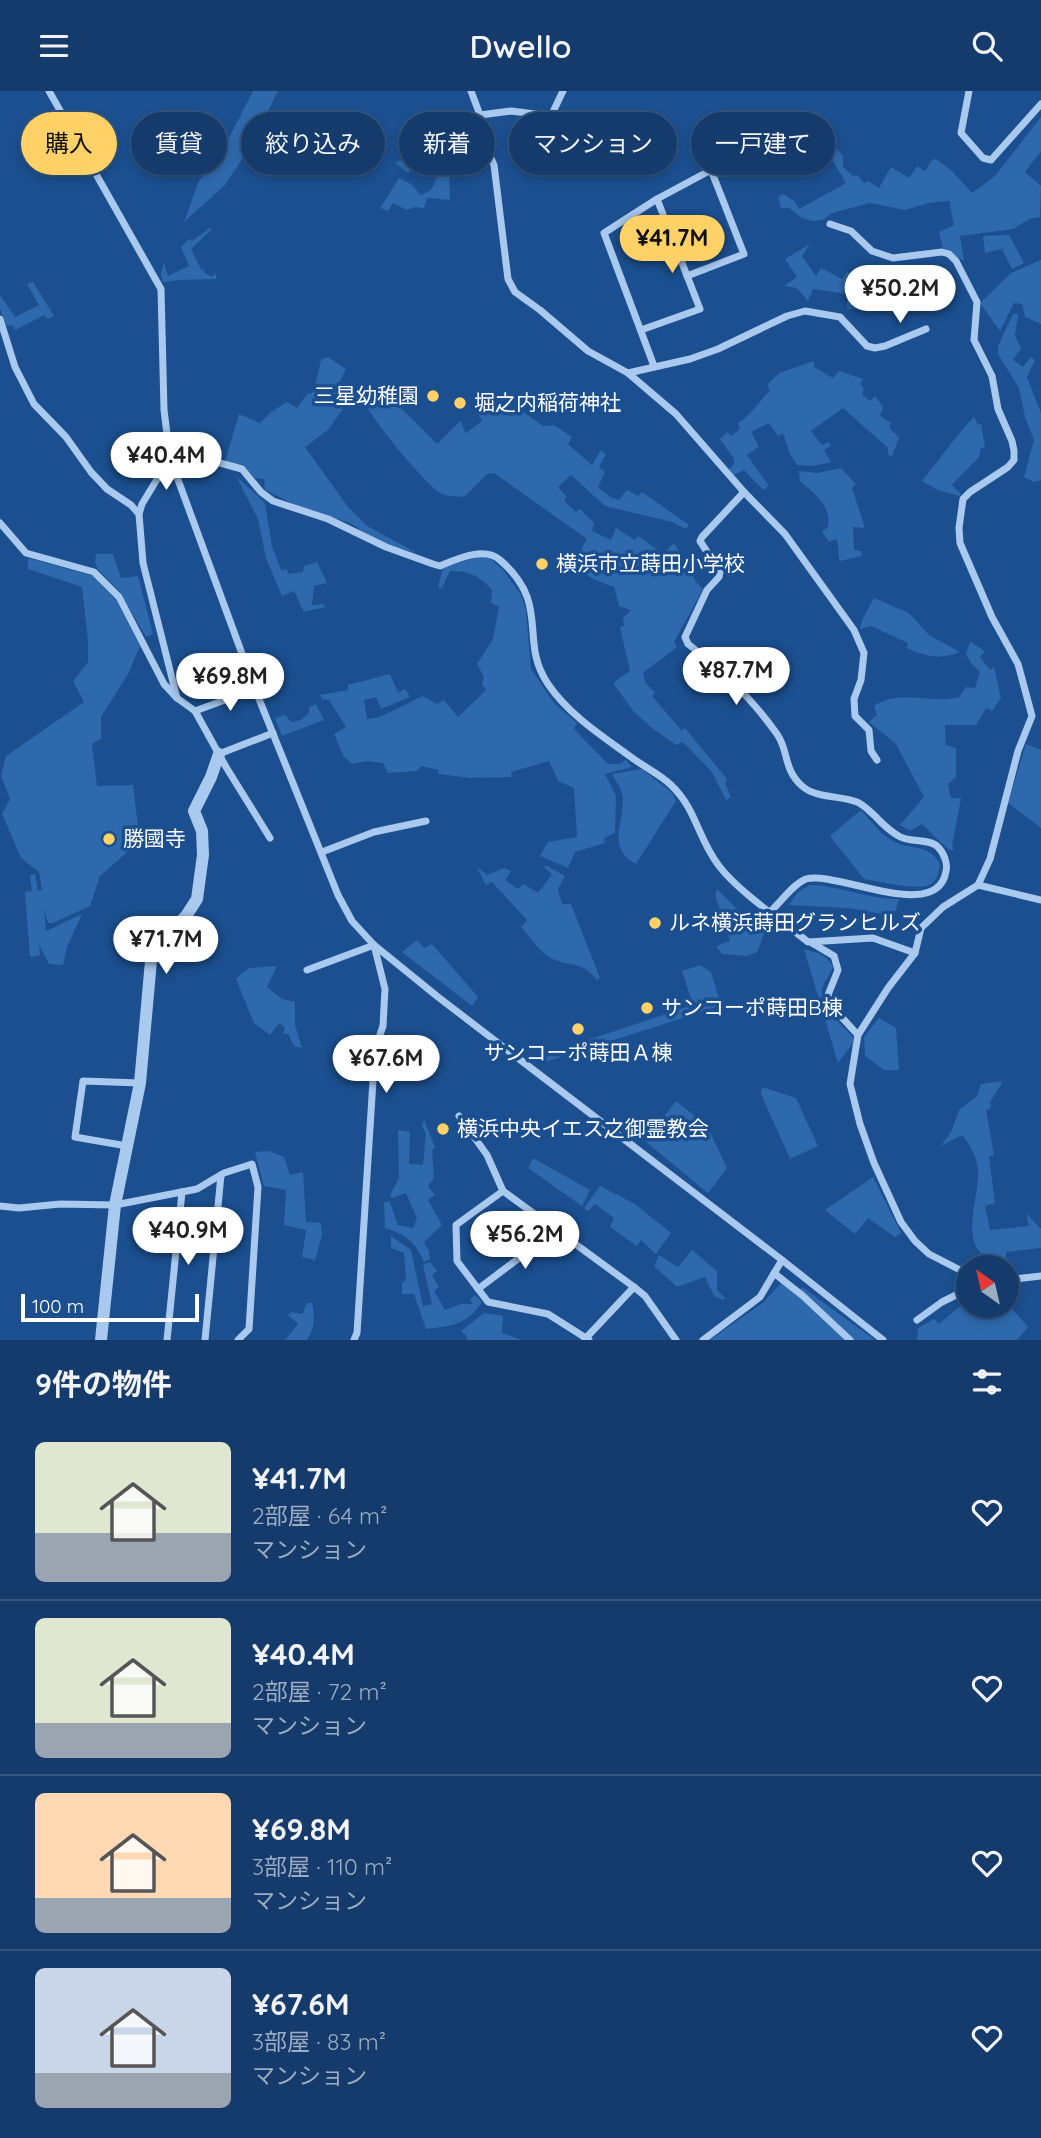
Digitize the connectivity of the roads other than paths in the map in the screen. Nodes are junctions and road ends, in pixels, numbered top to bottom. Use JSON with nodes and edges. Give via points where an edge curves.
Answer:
{"nodes":[{"id":1,"x":49,"y":91,"type":"edge"},
{"id":2,"x":471,"y":91,"type":"edge"},
{"id":3,"x":563,"y":91,"type":"edge"},
{"id":4,"x":969,"y":91,"type":"edge"},
{"id":5,"x":1041,"y":104,"type":"edge"},
{"id":6,"x":479,"y":112,"type":"edge"},
{"id":7,"x":495,"y":113,"type":"edge"},
{"id":8,"x":495,"y":173,"type":"edge"},
{"id":9,"x":657,"y":199,"type":"junction"},
{"id":10,"x":830,"y":224,"type":"dead end"},
{"id":11,"x":687,"y":276,"type":"junction"},
{"id":12,"x":0,"y":319,"type":"edge"},
{"id":13,"x":641,"y":330,"type":"junction"},
{"id":14,"x":926,"y":330,"type":"dead end"},
{"id":15,"x":654,"y":366,"type":"junction"},
{"id":16,"x":628,"y":373,"type":"junction"},
{"id":17,"x":169,"y":449,"type":"junction"},
{"id":18,"x":170,"y":458,"type":"junction"},
{"id":19,"x":744,"y":492,"type":"junction"},
{"id":20,"x":139,"y":514,"type":"junction"},
{"id":21,"x":0,"y":523,"type":"edge"},
{"id":22,"x":256,"y":689,"type":"junction"},
{"id":23,"x":177,"y":698,"type":"junction"},
{"id":24,"x":195,"y":711,"type":"junction"},
{"id":25,"x":273,"y":733,"type":"junction"},
{"id":26,"x":219,"y":754,"type":"junction"},
{"id":27,"x":877,"y":760,"type":"dead end"},
{"id":28,"x":426,"y":821,"type":"dead end"},
{"id":29,"x":270,"y":838,"type":"dead end"},
{"id":30,"x":321,"y":852,"type":"junction"},
{"id":31,"x":978,"y":885,"type":"junction"},
{"id":32,"x":1041,"y":900,"type":"edge"},
{"id":33,"x":771,"y":911,"type":"junction"},
{"id":34,"x":808,"y":942,"type":"junction"},
{"id":35,"x":374,"y":945,"type":"junction"},
{"id":36,"x":915,"y":953,"type":"junction"},
{"id":37,"x":307,"y":970,"type":"dead end"},
{"id":38,"x":858,"y":1035,"type":"junction"},
{"id":39,"x":140,"y":1083,"type":"junction"},
{"id":40,"x":459,"y":1116,"type":"dead end"},
{"id":41,"x":128,"y":1146,"type":"junction"},
{"id":42,"x":221,"y":1175,"type":"junction"},
{"id":43,"x":503,"y":1191,"type":"junction"},
{"id":44,"x":182,"y":1192,"type":"junction"},
{"id":45,"x":114,"y":1205,"type":"junction"},
{"id":46,"x":0,"y":1206,"type":"edge"},
{"id":47,"x":555,"y":1231,"type":"junction"},
{"id":48,"x":782,"y":1260,"type":"junction"},
{"id":49,"x":956,"y":1268,"type":"edge"},
{"id":50,"x":774,"y":1273,"type":"junction"},
{"id":51,"x":1041,"y":1276,"type":"edge"},
{"id":52,"x":1019,"y":1279,"type":"edge"},
{"id":53,"x":634,"y":1287,"type":"junction"},
{"id":54,"x":478,"y":1289,"type":"junction"},
{"id":55,"x":956,"y":1293,"type":"edge"},
{"id":56,"x":917,"y":1320,"type":"dead end"},
{"id":57,"x":587,"y":1339,"type":"edge"},
{"id":58,"x":101,"y":1340,"type":"edge"},
{"id":59,"x":167,"y":1340,"type":"edge"},
{"id":60,"x":205,"y":1340,"type":"edge"},
{"id":61,"x":238,"y":1340,"type":"edge"},
{"id":62,"x":354,"y":1340,"type":"edge"},
{"id":63,"x":676,"y":1340,"type":"edge"},
{"id":64,"x":703,"y":1340,"type":"edge"},
{"id":65,"x":850,"y":1340,"type":"edge"},
{"id":66,"x":883,"y":1340,"type":"edge"}],
"edges":[{"from":1,"to":17,"type":"street","via":[[161,289]]},
{"from":2,"to":6,"type":"street"},
{"from":3,"to":7,"type":"street","via":[[551,116]]},
{"from":4,"to":5,"type":"street","via":[[961,133],[983,158],[991,160]]},
{"from":8,"to":16,"type":"street","via":[[508,279],[515,292],[588,351]]},
{"from":9,"to":11,"type":"street"},
{"from":9,"to":11,"type":"street","via":[[711,170],[744,254]]},
{"from":9,"to":13,"type":"street","via":[[604,233]]},
{"from":10,"to":31,"type":"street","via":[[851,231],[872,251],[893,258],[942,252],[956,261],[977,302],[974,340],[992,376],[998,409],[1012,440],[1014,460],[962,499],[958,528],[967,563],[1018,664],[1032,716],[1018,751],[990,859]]},
{"from":11,"to":13,"type":"street","via":[[700,309]]},
{"from":12,"to":20,"type":"street","via":[[15,367],[34,404],[107,489]]},
{"from":13,"to":15,"type":"street"},
{"from":14,"to":15,"type":"street","via":[[875,348],[867,346],[840,317],[805,311],[718,349]]},
{"from":15,"to":16,"type":"street"},
{"from":16,"to":19,"type":"street","via":[[676,414]]},
{"from":17,"to":18,"type":"street"},
{"from":17,"to":33,"type":"street","via":[[242,469],[273,501],[433,564],[440,566],[479,553],[498,557],[525,587],[532,608],[536,662],[547,684],[565,706],[686,800],[720,868]]},
{"from":18,"to":20,"type":"street"},
{"from":18,"to":22,"type":"street"},
{"from":19,"to":27,"type":"street","via":[[785,534],[855,630],[864,653],[855,716],[869,730]]},
{"from":19,"to":33,"type":"street","via":[[702,537],[720,572],[685,637],[688,644],[732,680],[778,734],[791,775],[803,787],[857,802],[898,836],[934,844],[947,869],[944,882],[934,892],[917,895],[806,879]]},
{"from":20,"to":23,"type":"street","via":[[143,563]]},
{"from":21,"to":23,"type":"street","via":[[26,553],[94,572],[109,584],[164,684]]},
{"from":22,"to":24,"type":"street"},
{"from":22,"to":25,"type":"street"},
{"from":23,"to":24,"type":"street"},
{"from":24,"to":26,"type":"street"},
{"from":25,"to":26,"type":"street"},
{"from":25,"to":30,"type":"street"},
{"from":26,"to":29,"type":"street"},
{"from":26,"to":39,"type":"street","via":[[194,811],[202,831],[203,855],[197,899],[151,961]]},
{"from":28,"to":30,"type":"street","via":[[374,832]]},
{"from":30,"to":35,"type":"street","via":[[347,912]]},
{"from":31,"to":32,"type":"street"},
{"from":31,"to":36,"type":"street","via":[[921,927]]},
{"from":33,"to":34,"type":"street"},
{"from":34,"to":36,"type":"street","via":[[873,938]]},
{"from":34,"to":38,"type":"street","via":[[834,956],[838,970],[828,995]]},
{"from":35,"to":37,"type":"street"},
{"from":35,"to":48,"type":"street"},
{"from":35,"to":62,"type":"street","via":[[385,989],[383,1026],[375,1049]]},
{"from":36,"to":38,"type":"street"},
{"from":38,"to":49,"type":"street","via":[[851,1094],[888,1197],[915,1241]]},
{"from":39,"to":41,"type":"street"},
{"from":39,"to":41,"type":"street","via":[[83,1081],[75,1137]]},
{"from":40,"to":43,"type":"street","via":[[487,1155]]},
{"from":41,"to":45,"type":"street"},
{"from":42,"to":44,"type":"street"},
{"from":42,"to":60,"type":"street"},
{"from":42,"to":61,"type":"street","via":[[252,1164],[258,1188],[249,1329]]},
{"from":43,"to":47,"type":"street"},
{"from":43,"to":54,"type":"street","via":[[456,1225],[457,1261]]},
{"from":44,"to":45,"type":"street"},
{"from":44,"to":59,"type":"street"},
{"from":45,"to":46,"type":"street"},
{"from":45,"to":58,"type":"street"},
{"from":47,"to":53,"type":"street"},
{"from":47,"to":54,"type":"street"},
{"from":48,"to":50,"type":"street"},
{"from":48,"to":66,"type":"street"},
{"from":50,"to":64,"type":"street","via":[[760,1297]]},
{"from":50,"to":65,"type":"street"},
{"from":51,"to":52,"type":"street"},
{"from":53,"to":57,"type":"street"},
{"from":53,"to":63,"type":"street"},
{"from":54,"to":57,"type":"street","via":[[488,1302],[548,1314]]},
{"from":55,"to":56,"type":"street"}]}
